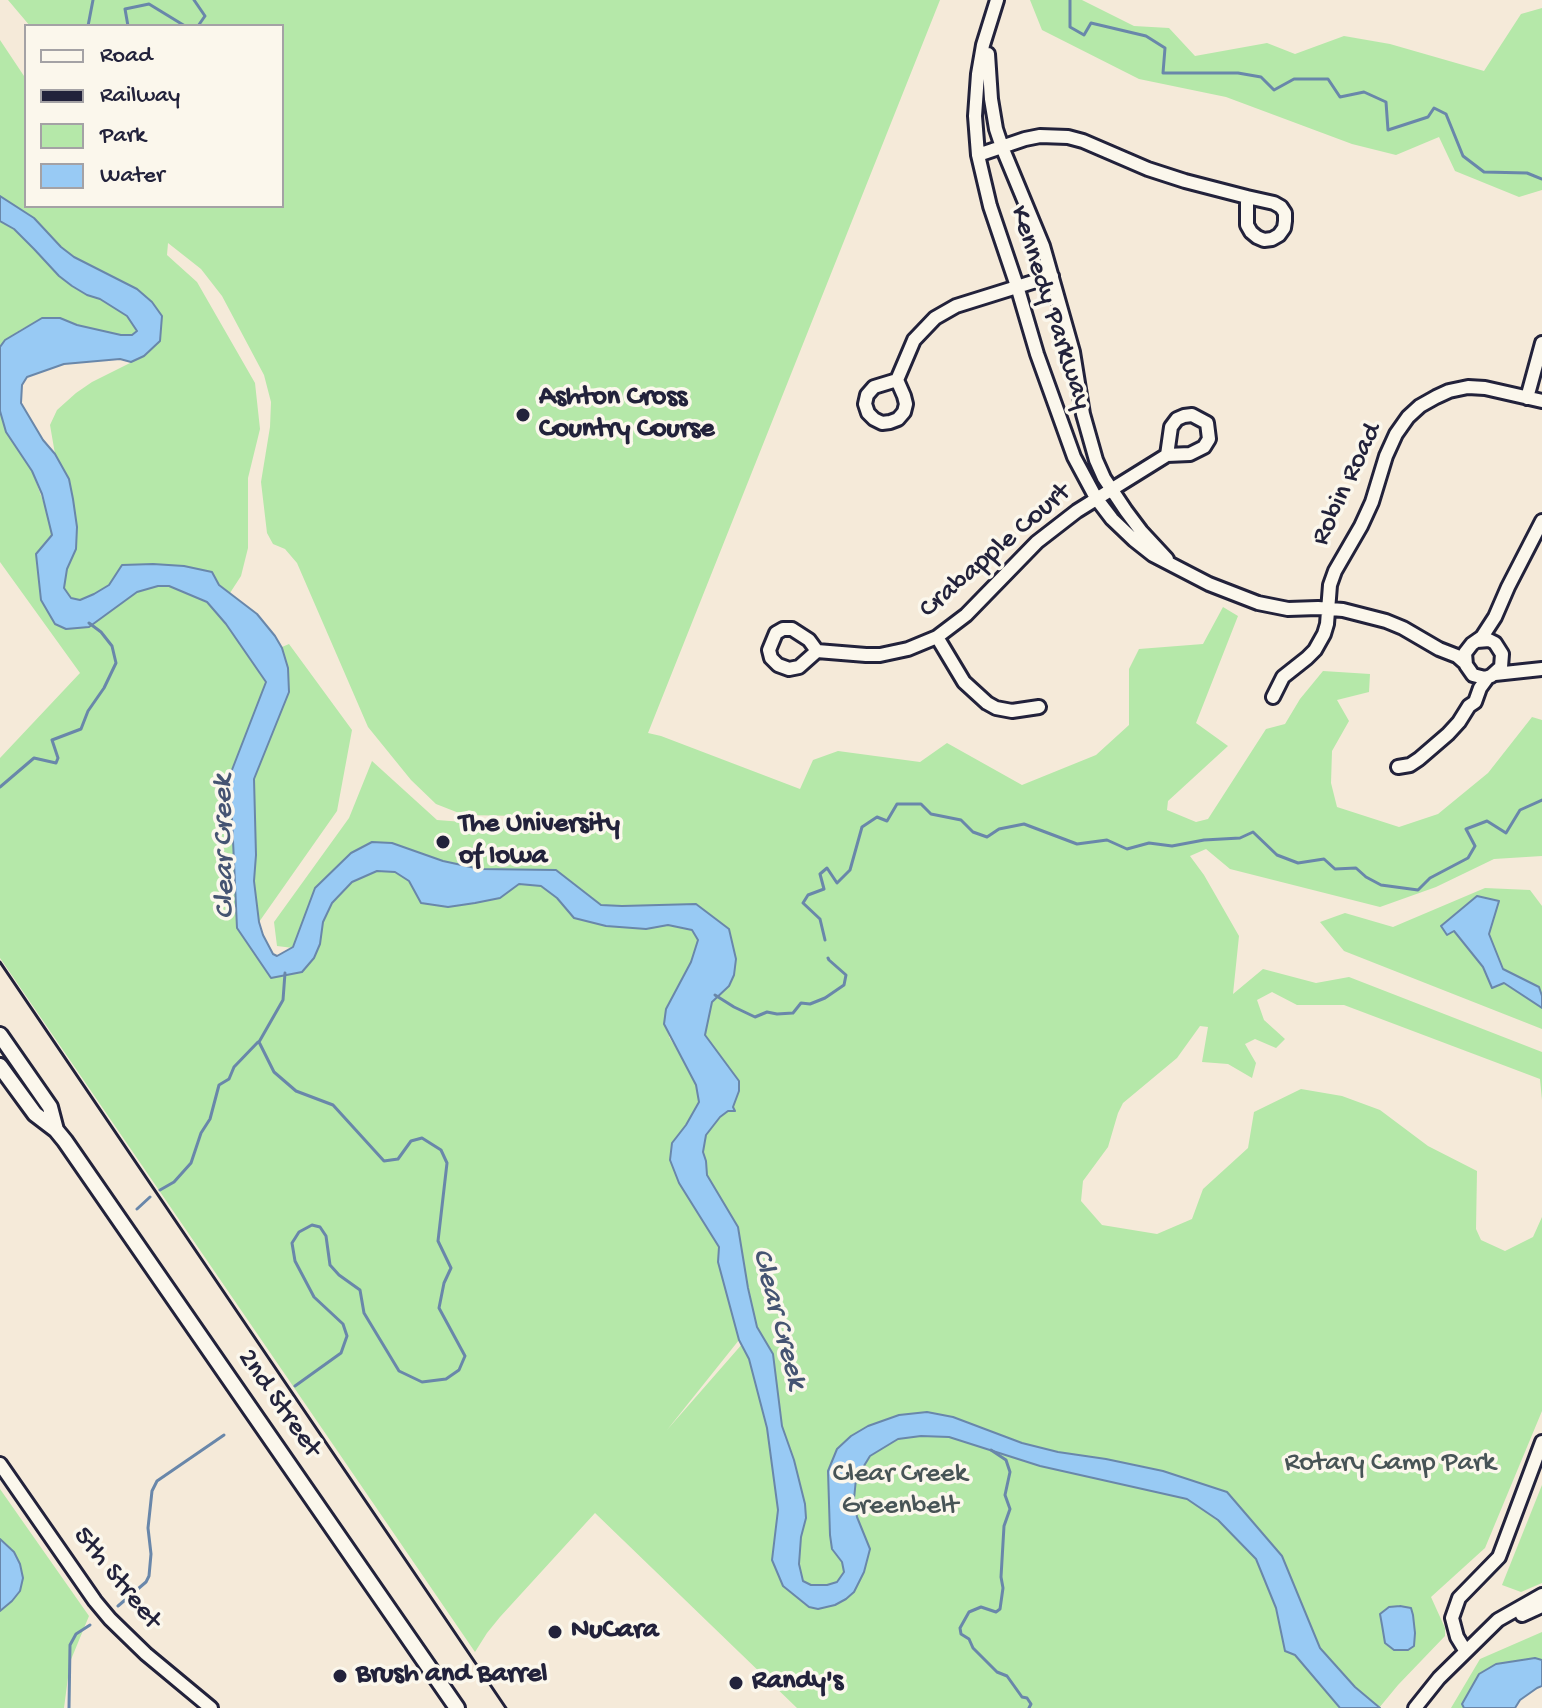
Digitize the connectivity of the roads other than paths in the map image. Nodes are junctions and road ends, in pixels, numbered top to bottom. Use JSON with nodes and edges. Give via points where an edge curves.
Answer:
{"nodes":[{"id":1,"x":997,"y":0,"type":"edge"},
{"id":2,"x":988,"y":26,"type":"junction"},
{"id":3,"x":1002,"y":147,"type":"junction"},
{"id":4,"x":978,"y":155,"type":"junction"},
{"id":5,"x":1247,"y":197,"type":"dead end"},
{"id":6,"x":1052,"y":276,"type":"junction"},
{"id":7,"x":1017,"y":286,"type":"junction"},
{"id":8,"x":1542,"y":343,"type":"edge"},
{"id":9,"x":897,"y":380,"type":"dead end"},
{"id":10,"x":1527,"y":398,"type":"junction"},
{"id":11,"x":1542,"y":401,"type":"edge"},
{"id":12,"x":1167,"y":455,"type":"dead end"},
{"id":13,"x":1110,"y":489,"type":"junction"},
{"id":14,"x":1096,"y":498,"type":"junction"},
{"id":15,"x":1542,"y":521,"type":"edge"},
{"id":16,"x":1172,"y":564,"type":"junction"},
{"id":17,"x":1328,"y":608,"type":"junction"},
{"id":18,"x":1495,"y":617,"type":"junction"},
{"id":19,"x":937,"y":637,"type":"junction"},
{"id":20,"x":1474,"y":643,"type":"junction"},
{"id":21,"x":1432,"y":644,"type":"junction"},
{"id":22,"x":1500,"y":650,"type":"junction"},
{"id":23,"x":817,"y":651,"type":"dead end"},
{"id":24,"x":1468,"y":667,"type":"junction"},
{"id":25,"x":1539,"y":669,"type":"edge"},
{"id":26,"x":1492,"y":675,"type":"junction"},
{"id":27,"x":1273,"y":697,"type":"dead end"},
{"id":28,"x":1469,"y":706,"type":"junction"},
{"id":29,"x":1039,"y":707,"type":"dead end"},
{"id":30,"x":1398,"y":767,"type":"dead end"},
{"id":31,"x":0,"y":1035,"type":"edge"},
{"id":32,"x":0,"y":1066,"type":"edge"},
{"id":33,"x":56,"y":1130,"type":"junction"},
{"id":34,"x":1542,"y":1442,"type":"edge"},
{"id":35,"x":0,"y":1464,"type":"edge"},
{"id":36,"x":1542,"y":1595,"type":"edge"},
{"id":37,"x":1542,"y":1606,"type":"edge"},
{"id":38,"x":1465,"y":1650,"type":"junction"},
{"id":39,"x":211,"y":1708,"type":"edge"},
{"id":40,"x":457,"y":1708,"type":"edge"},
{"id":41,"x":1415,"y":1708,"type":"edge"}],
"edges":[{"from":1,"to":2,"type":"street","name":"Kennedy Parkway"},
{"from":2,"to":3,"type":"street","name":"Kennedy Parkway","via":[[991,99]]},
{"from":2,"to":4,"type":"street","name":"Kennedy Parkway","via":[[976,94]]},
{"from":3,"to":4,"type":"street"},
{"from":3,"to":5,"type":"street","via":[[1040,136],[1068,137],[1148,169]]},
{"from":3,"to":6,"type":"street","name":"Kennedy Parkway"},
{"from":4,"to":7,"type":"street","name":"Kennedy Parkway"},
{"from":6,"to":7,"type":"street"},
{"from":6,"to":13,"type":"street","name":"Kennedy Parkway","via":[[1089,440]]},
{"from":7,"to":9,"type":"street","via":[[935,318],[914,340]]},
{"from":7,"to":14,"type":"street","name":"Kennedy Parkway","via":[[1070,447]]},
{"from":8,"to":10,"type":"street"},
{"from":10,"to":11,"type":"street","name":"Robin Road"},
{"from":10,"to":17,"type":"street","name":"Robin Road","via":[[1468,387],[1436,397],[1408,417],[1386,456],[1361,526],[1335,571]]},
{"from":12,"to":13,"type":"street","name":"Crabapple Court"},
{"from":13,"to":14,"type":"street","name":"Crabapple Court"},
{"from":13,"to":16,"type":"street","name":"Kennedy Parkway"},
{"from":14,"to":16,"type":"street","name":"Kennedy Parkway","via":[[1134,540]]},
{"from":14,"to":19,"type":"street","name":"Crabapple Court","via":[[1037,542],[966,615]]},
{"from":15,"to":18,"type":"street"},
{"from":16,"to":17,"type":"street","name":"Kennedy Parkway","via":[[1258,603]]},
{"from":17,"to":21,"type":"street","name":"Kennedy Parkway","via":[[1366,614]]},
{"from":17,"to":27,"type":"street","name":"Robin Road","via":[[1320,642],[1283,677]]},
{"from":18,"to":20,"type":"street"},
{"from":18,"to":22,"type":"street"},
{"from":19,"to":23,"type":"street","name":"Crabapple Court","via":[[880,655]]},
{"from":19,"to":29,"type":"street","via":[[964,682],[987,703],[1012,711]]},
{"from":20,"to":21,"type":"street","name":"Kennedy Parkway"},
{"from":20,"to":22,"type":"street","via":[[1489,640]]},
{"from":20,"to":24,"type":"street","via":[[1465,653]]},
{"from":21,"to":24,"type":"street","name":"Kennedy Parkway"},
{"from":22,"to":25,"type":"street","via":[[1516,663]]},
{"from":22,"to":26,"type":"street","via":[[1501,667]]},
{"from":24,"to":26,"type":"street","via":[[1478,677]]},
{"from":24,"to":28,"type":"street"},
{"from":25,"to":26,"type":"street"},
{"from":26,"to":28,"type":"street"},
{"from":28,"to":30,"type":"street","via":[[1419,759]]},
{"from":31,"to":33,"type":"main road","name":"2nd Street","via":[[50,1107]]},
{"from":32,"to":33,"type":"main road","name":"2nd Street","via":[[35,1114]]},
{"from":33,"to":40,"type":"main road","name":"2nd Street"},
{"from":34,"to":38,"type":"street","via":[[1499,1557],[1459,1598],[1452,1618]]},
{"from":35,"to":39,"type":"street","name":"5th Street","via":[[110,1619]]},
{"from":36,"to":38,"type":"street","via":[[1498,1620]]},
{"from":37,"to":38,"type":"street"},
{"from":38,"to":41,"type":"street"}]}
